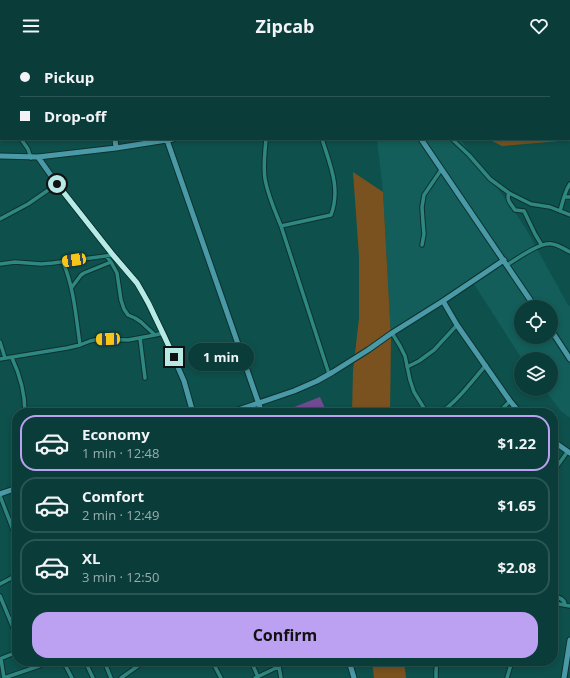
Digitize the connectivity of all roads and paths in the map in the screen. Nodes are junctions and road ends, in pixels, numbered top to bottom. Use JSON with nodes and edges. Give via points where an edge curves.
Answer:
{"nodes":[{"id":1,"x":22,"y":140,"type":"edge"},
{"id":2,"x":115,"y":140,"type":"edge"},
{"id":3,"x":164,"y":140,"type":"edge"},
{"id":4,"x":170,"y":140,"type":"edge"},
{"id":5,"x":266,"y":140,"type":"edge"},
{"id":6,"x":322,"y":140,"type":"edge"},
{"id":7,"x":422,"y":140,"type":"edge"},
{"id":8,"x":453,"y":140,"type":"edge"},
{"id":9,"x":116,"y":148,"type":"junction"},
{"id":10,"x":0,"y":156,"type":"edge"},
{"id":11,"x":38,"y":157,"type":"junction"},
{"id":12,"x":31,"y":158,"type":"junction"},
{"id":13,"x":442,"y":170,"type":"junction"},
{"id":14,"x":57,"y":184,"type":"junction"},
{"id":15,"x":570,"y":184,"type":"edge"},
{"id":16,"x":509,"y":193,"type":"junction"},
{"id":17,"x":564,"y":197,"type":"junction"},
{"id":18,"x":570,"y":197,"type":"edge"},
{"id":19,"x":560,"y":211,"type":"junction"},
{"id":20,"x":570,"y":215,"type":"edge"},
{"id":21,"x":0,"y":219,"type":"edge"},
{"id":22,"x":282,"y":226,"type":"junction"},
{"id":23,"x":541,"y":244,"type":"junction"},
{"id":24,"x":422,"y":245,"type":"dead end"},
{"id":25,"x":570,"y":252,"type":"edge"},
{"id":26,"x":113,"y":255,"type":"junction"},
{"id":27,"x":106,"y":256,"type":"junction"},
{"id":28,"x":63,"y":262,"type":"junction"},
{"id":29,"x":111,"y":262,"type":"junction"},
{"id":30,"x":505,"y":263,"type":"junction"},
{"id":31,"x":0,"y":264,"type":"edge"},
{"id":32,"x":72,"y":287,"type":"junction"},
{"id":33,"x":530,"y":300,"type":"edge"},
{"id":34,"x":443,"y":301,"type":"junction"},
{"id":35,"x":457,"y":325,"type":"junction"},
{"id":36,"x":163,"y":333,"type":"junction"},
{"id":37,"x":392,"y":333,"type":"junction"},
{"id":38,"x":155,"y":335,"type":"junction"},
{"id":39,"x":140,"y":338,"type":"junction"},
{"id":40,"x":558,"y":341,"type":"edge"},
{"id":41,"x":0,"y":342,"type":"edge"},
{"id":42,"x":80,"y":345,"type":"junction"},
{"id":43,"x":5,"y":358,"type":"junction"},
{"id":44,"x":12,"y":358,"type":"junction"},
{"id":45,"x":0,"y":359,"type":"edge"},
{"id":46,"x":570,"y":359,"type":"edge"},
{"id":47,"x":486,"y":365,"type":"junction"},
{"id":48,"x":407,"y":367,"type":"junction"},
{"id":49,"x":329,"y":374,"type":"junction"},
{"id":50,"x":145,"y":378,"type":"dead end"},
{"id":51,"x":510,"y":401,"type":"junction"},
{"id":52,"x":258,"y":403,"type":"junction"},
{"id":53,"x":23,"y":408,"type":"edge"},
{"id":54,"x":192,"y":408,"type":"edge"},
{"id":55,"x":244,"y":408,"type":"edge"},
{"id":56,"x":260,"y":408,"type":"edge"},
{"id":57,"x":424,"y":408,"type":"edge"},
{"id":58,"x":447,"y":408,"type":"edge"},
{"id":59,"x":503,"y":408,"type":"edge"},
{"id":60,"x":516,"y":408,"type":"edge"},
{"id":61,"x":558,"y":444,"type":"edge"},
{"id":62,"x":569,"y":452,"type":"edge"},
{"id":63,"x":558,"y":466,"type":"edge"},
{"id":64,"x":12,"y":490,"type":"edge"},
{"id":65,"x":0,"y":495,"type":"edge"},
{"id":66,"x":12,"y":527,"type":"edge"},
{"id":67,"x":12,"y":578,"type":"edge"},
{"id":68,"x":0,"y":584,"type":"edge"},
{"id":69,"x":0,"y":596,"type":"edge"},
{"id":70,"x":558,"y":597,"type":"edge"},
{"id":71,"x":558,"y":604,"type":"edge"},
{"id":72,"x":565,"y":605,"type":"junction"},
{"id":73,"x":570,"y":606,"type":"edge"},
{"id":74,"x":12,"y":625,"type":"edge"},
{"id":75,"x":570,"y":640,"type":"edge"},
{"id":76,"x":12,"y":654,"type":"edge"},
{"id":77,"x":0,"y":659,"type":"edge"},
{"id":78,"x":39,"y":666,"type":"edge"},
{"id":79,"x":66,"y":666,"type":"edge"},
{"id":80,"x":88,"y":666,"type":"edge"},
{"id":81,"x":106,"y":666,"type":"edge"},
{"id":82,"x":135,"y":666,"type":"edge"},
{"id":83,"x":215,"y":666,"type":"edge"},
{"id":84,"x":252,"y":666,"type":"edge"},
{"id":85,"x":280,"y":666,"type":"joint"},
{"id":86,"x":350,"y":666,"type":"edge"},
{"id":87,"x":437,"y":666,"type":"edge"},
{"id":88,"x":511,"y":666,"type":"edge"},
{"id":89,"x":4,"y":678,"type":"edge"},
{"id":90,"x":72,"y":678,"type":"edge"},
{"id":91,"x":93,"y":678,"type":"edge"},
{"id":92,"x":111,"y":678,"type":"edge"},
{"id":93,"x":121,"y":678,"type":"edge"},
{"id":94,"x":221,"y":678,"type":"edge"},
{"id":95,"x":256,"y":678,"type":"edge"},
{"id":96,"x":281,"y":678,"type":"edge"},
{"id":97,"x":354,"y":678,"type":"edge"},
{"id":98,"x":436,"y":678,"type":"edge"},
{"id":99,"x":507,"y":678,"type":"edge"},
{"id":100,"x":564,"y":678,"type":"edge"}],
"edges":[{"from":1,"to":12,"type":"street"},
{"from":2,"to":9,"type":"street"},
{"from":3,"to":9,"type":"street"},
{"from":4,"to":52,"type":"street"},
{"from":5,"to":22,"type":"street","via":[[265,179],[272,205]]},
{"from":6,"to":22,"type":"street","via":[[335,189],[331,215]]},
{"from":7,"to":13,"type":"street"},
{"from":8,"to":16,"type":"street","via":[[490,179]]},
{"from":9,"to":11,"type":"street"},
{"from":10,"to":12,"type":"street"},
{"from":11,"to":12,"type":"street"},
{"from":11,"to":14,"type":"street"},
{"from":13,"to":24,"type":"street","via":[[424,195]]},
{"from":13,"to":30,"type":"street"},
{"from":14,"to":21,"type":"street"},
{"from":14,"to":26,"type":"street"},
{"from":15,"to":17,"type":"street"},
{"from":16,"to":19,"type":"street","via":[[530,204]]},
{"from":16,"to":23,"type":"street","via":[[509,202],[515,210],[524,211]]},
{"from":17,"to":18,"type":"street"},
{"from":17,"to":19,"type":"street"},
{"from":19,"to":20,"type":"street"},
{"from":22,"to":49,"type":"street"},
{"from":23,"to":25,"type":"street","via":[[554,244]]},
{"from":23,"to":30,"type":"street"},
{"from":26,"to":27,"type":"street"},
{"from":26,"to":36,"type":"street","via":[[137,283]]},
{"from":27,"to":28,"type":"street"},
{"from":27,"to":29,"type":"street"},
{"from":28,"to":31,"type":"street"},
{"from":28,"to":32,"type":"street"},
{"from":29,"to":32,"type":"street","via":[[84,273]]},
{"from":29,"to":38,"type":"street","via":[[117,273],[124,309],[128,315],[141,322]]},
{"from":30,"to":33,"type":"street"},
{"from":30,"to":34,"type":"street"},
{"from":32,"to":42,"type":"street"},
{"from":34,"to":35,"type":"street"},
{"from":34,"to":37,"type":"street"},
{"from":35,"to":47,"type":"street"},
{"from":35,"to":48,"type":"street","via":[[434,350]]},
{"from":36,"to":38,"type":"street"},
{"from":36,"to":54,"type":"street","via":[[184,382]]},
{"from":37,"to":48,"type":"street","via":[[403,351]]},
{"from":37,"to":49,"type":"street"},
{"from":38,"to":39,"type":"street"},
{"from":39,"to":42,"type":"street","via":[[99,339]]},
{"from":39,"to":50,"type":"street"},
{"from":40,"to":46,"type":"street"},
{"from":41,"to":43,"type":"street"},
{"from":42,"to":44,"type":"street"},
{"from":43,"to":44,"type":"street"},
{"from":43,"to":45,"type":"street"},
{"from":44,"to":53,"type":"street","via":[[19,373]]},
{"from":47,"to":51,"type":"street"},
{"from":47,"to":58,"type":"street"},
{"from":48,"to":57,"type":"street","via":[[414,392]]},
{"from":49,"to":52,"type":"street"},
{"from":51,"to":59,"type":"street"},
{"from":51,"to":60,"type":"street"},
{"from":52,"to":55,"type":"street"},
{"from":52,"to":56,"type":"street"},
{"from":61,"to":62,"type":"street"},
{"from":62,"to":63,"type":"street"},
{"from":64,"to":65,"type":"street"},
{"from":65,"to":66,"type":"street"},
{"from":67,"to":68,"type":"street"},
{"from":69,"to":74,"type":"street"},
{"from":70,"to":72,"type":"street"},
{"from":71,"to":72,"type":"street"},
{"from":72,"to":73,"type":"street"},
{"from":75,"to":100,"type":"street"},
{"from":76,"to":77,"type":"street"},
{"from":77,"to":89,"type":"street"},
{"from":78,"to":89,"type":"street"},
{"from":79,"to":90,"type":"street"},
{"from":80,"to":91,"type":"street"},
{"from":81,"to":92,"type":"street"},
{"from":82,"to":93,"type":"street"},
{"from":83,"to":94,"type":"street"},
{"from":84,"to":95,"type":"street"},
{"from":85,"to":95,"type":"street"},
{"from":85,"to":96,"type":"street"},
{"from":86,"to":97,"type":"street"},
{"from":87,"to":98,"type":"street"},
{"from":88,"to":99,"type":"street"}]}
